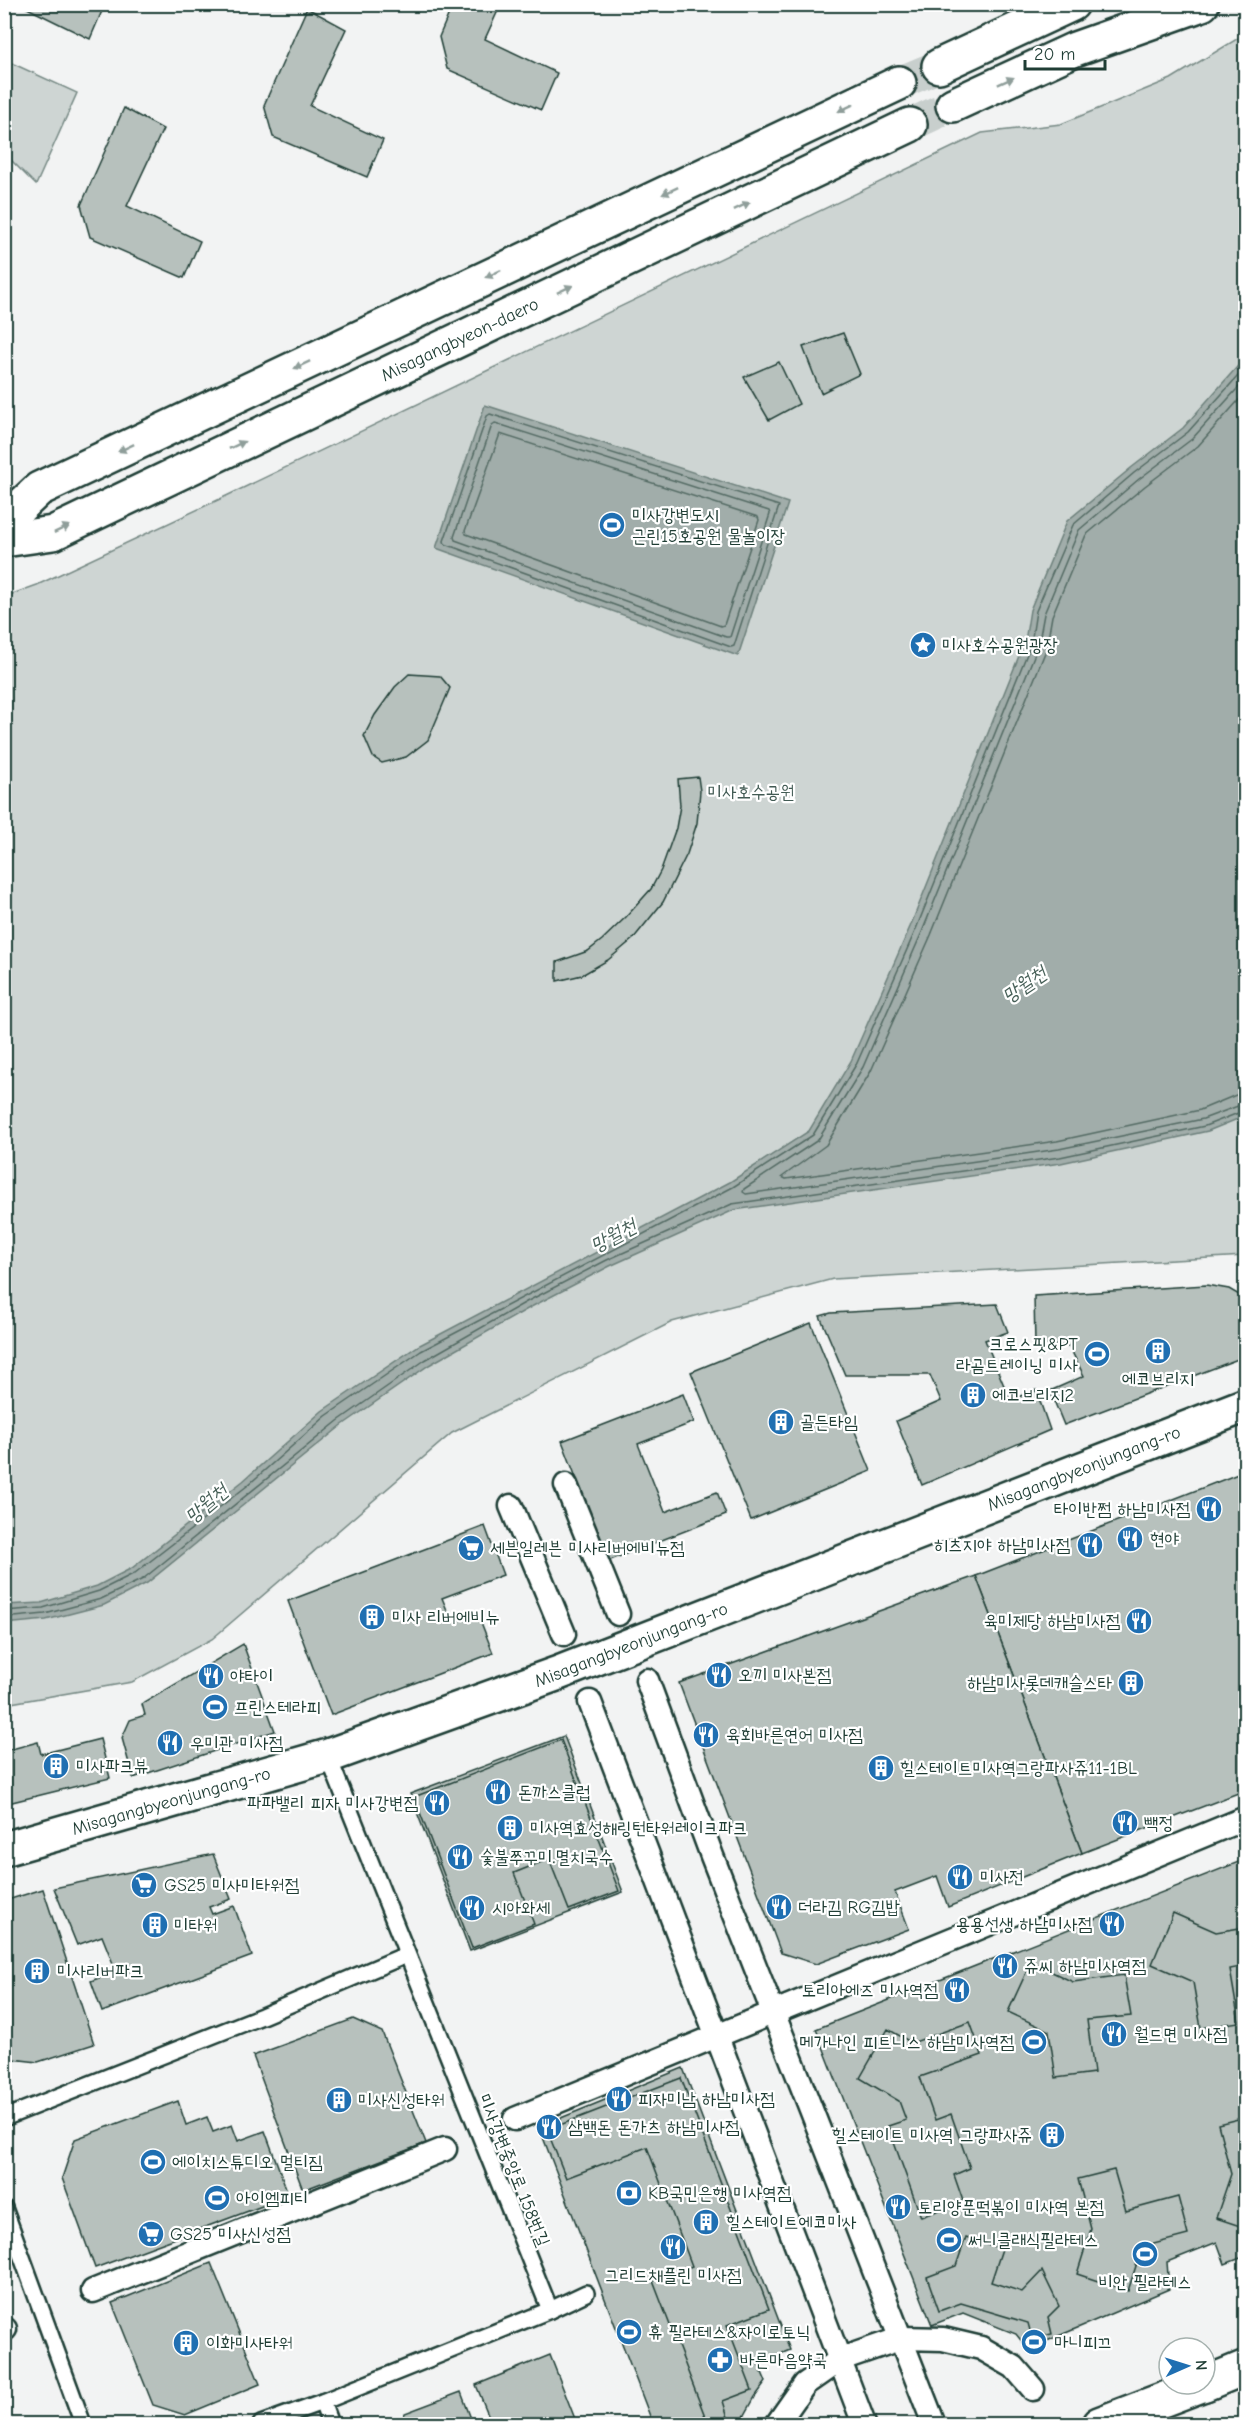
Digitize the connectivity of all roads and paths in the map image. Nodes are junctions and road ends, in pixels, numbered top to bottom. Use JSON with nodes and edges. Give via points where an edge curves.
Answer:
{"nodes":[{"id":1,"x":1071,"y":4,"type":"edge"},
{"id":2,"x":1202,"y":4,"type":"edge"},
{"id":3,"x":939,"y":66,"type":"tunnel mouth"},
{"id":4,"x":899,"y":83,"type":"tunnel mouth"},
{"id":5,"x":953,"y":105,"type":"tunnel mouth"},
{"id":6,"x":910,"y":125,"type":"tunnel mouth"},
{"id":7,"x":4,"y":522,"type":"edge"},
{"id":8,"x":4,"y":540,"type":"edge"},
{"id":9,"x":1245,"y":1405,"type":"edge"},
{"id":10,"x":566,"y":1485,"type":"dead end"},
{"id":11,"x":511,"y":1506,"type":"dead end"},
{"id":12,"x":618,"y":1614,"type":"dead end"},
{"id":13,"x":564,"y":1634,"type":"dead end"},
{"id":14,"x":647,"y":1680,"type":"dead end"},
{"id":15,"x":590,"y":1702,"type":"dead end"},
{"id":16,"x":328,"y":1756,"type":"junction"},
{"id":17,"x":1245,"y":1818,"type":"edge"},
{"id":18,"x":4,"y":1849,"type":"edge"},
{"id":19,"x":406,"y":1955,"type":"junction"},
{"id":20,"x":774,"y":2012,"type":"junction"},
{"id":21,"x":718,"y":2035,"type":"junction"},
{"id":22,"x":4,"y":2118,"type":"edge"},
{"id":23,"x":515,"y":2119,"type":"dead end"},
{"id":24,"x":445,"y":2148,"type":"dead end"},
{"id":25,"x":4,"y":2208,"type":"edge"},
{"id":26,"x":93,"y":2291,"type":"dead end"},
{"id":27,"x":586,"y":2293,"type":"dead end"},
{"id":28,"x":550,"y":2310,"type":"junction"},
{"id":29,"x":902,"y":2338,"type":"junction"},
{"id":30,"x":841,"y":2359,"type":"junction"},
{"id":31,"x":1245,"y":2367,"type":"edge"},
{"id":32,"x":1217,"y":2379,"type":"edge"},
{"id":33,"x":1033,"y":2389,"type":"dead end"},
{"id":34,"x":1172,"y":2396,"type":"edge"},
{"id":35,"x":322,"y":2403,"type":"junction"},
{"id":36,"x":83,"y":2424,"type":"edge"},
{"id":37,"x":261,"y":2424,"type":"edge"},
{"id":38,"x":330,"y":2424,"type":"edge"},
{"id":39,"x":777,"y":2424,"type":"edge"},
{"id":40,"x":864,"y":2424,"type":"edge"},
{"id":41,"x":934,"y":2424,"type":"edge"},
{"id":42,"x":1099,"y":2424,"type":"edge"}],
"edges":[{"from":1,"to":3,"type":"main road"},
{"from":5,"to":2,"type":"main road","one_way":true,"via":[[1075,50]]},
{"from":4,"to":7,"type":"main road","one_way":true,"via":[[39,489]]},
{"from":8,"to":6,"type":"main road","name":"Misagangbyeon-daero","one_way":true,"via":[[53,533]]},
{"from":9,"to":16,"type":"main road","name":"Misagangbyeonjungang-ro","via":[[555,1674]]},
{"from":10,"to":12,"type":"street"},
{"from":11,"to":13,"type":"street"},
{"from":14,"to":20,"type":"street"},
{"from":15,"to":21,"type":"street"},
{"from":16,"to":18,"type":"main road","name":"Misagangbyeonjungang-ro"},
{"from":16,"to":19,"type":"lane","name":"미사강변중앙로 158번길"},
{"from":17,"to":20,"type":"street"},
{"from":19,"to":22,"type":"lane"},
{"from":19,"to":28,"type":"lane","name":"미사강변중앙로 158번길"},
{"from":20,"to":21,"type":"street"},
{"from":20,"to":29,"type":"street"},
{"from":21,"to":23,"type":"street"},
{"from":21,"to":30,"type":"street"},
{"from":24,"to":26,"type":"street"},
{"from":25,"to":36,"type":"lane"},
{"from":27,"to":28,"type":"lane"},
{"from":28,"to":35,"type":"lane"},
{"from":29,"to":30,"type":"street"},
{"from":29,"to":33,"type":"street","via":[[943,2339],[981,2348],[1014,2367]]},
{"from":29,"to":41,"type":"street"},
{"from":30,"to":39,"type":"street","via":[[805,2385]]},
{"from":30,"to":40,"type":"street"},
{"from":31,"to":32,"type":"main road"},
{"from":34,"to":42,"type":"main road"},
{"from":35,"to":37,"type":"lane"},
{"from":35,"to":38,"type":"lane"}]}
